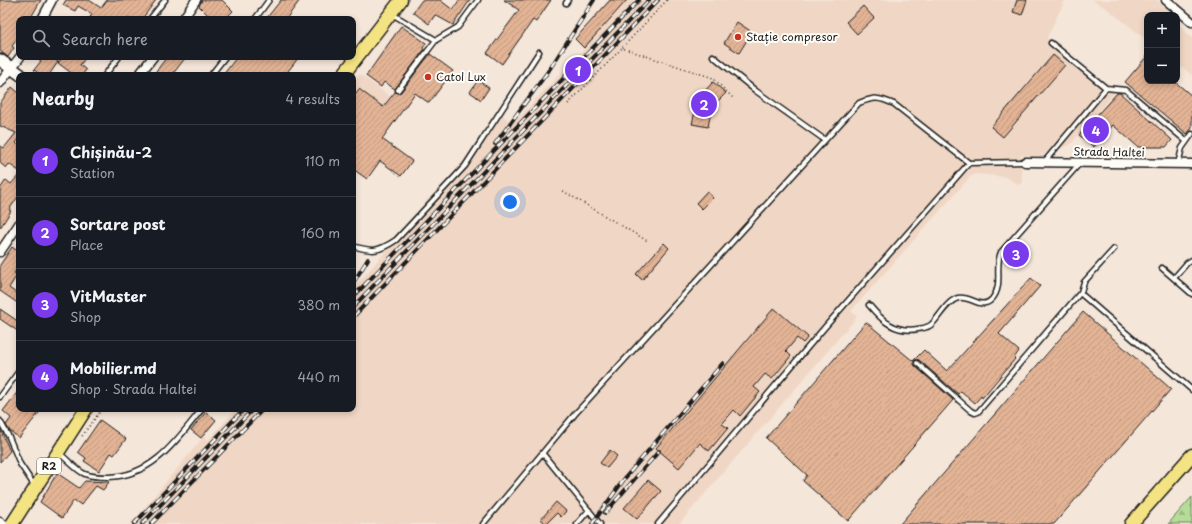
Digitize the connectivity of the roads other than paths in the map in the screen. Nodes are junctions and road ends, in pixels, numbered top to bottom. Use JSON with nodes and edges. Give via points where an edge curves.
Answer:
{"nodes":[{"id":1,"x":165,"y":0,"type":"edge"},
{"id":2,"x":196,"y":0,"type":"edge"},
{"id":3,"x":269,"y":0,"type":"edge"},
{"id":4,"x":401,"y":0,"type":"edge"},
{"id":5,"x":478,"y":0,"type":"edge"},
{"id":6,"x":1166,"y":0,"type":"edge"},
{"id":7,"x":51,"y":1,"type":"edge"},
{"id":8,"x":391,"y":13,"type":"junction"},
{"id":9,"x":44,"y":16,"type":"edge"},
{"id":10,"x":152,"y":16,"type":"edge"},
{"id":11,"x":185,"y":16,"type":"edge"},
{"id":12,"x":256,"y":16,"type":"edge"},
{"id":13,"x":1192,"y":22,"type":"edge"},
{"id":14,"x":436,"y":40,"type":"junction"},
{"id":15,"x":1051,"y":43,"type":"dead end"},
{"id":16,"x":539,"y":52,"type":"dead end"},
{"id":17,"x":713,"y":56,"type":"dead end"},
{"id":18,"x":356,"y":58,"type":"edge"},
{"id":19,"x":0,"y":60,"type":"edge"},
{"id":20,"x":18,"y":60,"type":"edge"},
{"id":21,"x":117,"y":60,"type":"edge"},
{"id":22,"x":150,"y":60,"type":"edge"},
{"id":23,"x":223,"y":60,"type":"edge"},
{"id":24,"x":355,"y":60,"type":"edge"},
{"id":25,"x":11,"y":68,"type":"junction"},
{"id":26,"x":17,"y":72,"type":"edge"},
{"id":27,"x":107,"y":72,"type":"edge"},
{"id":28,"x":140,"y":72,"type":"edge"},
{"id":29,"x":213,"y":72,"type":"edge"},
{"id":30,"x":345,"y":72,"type":"edge"},
{"id":31,"x":0,"y":83,"type":"edge"},
{"id":32,"x":1106,"y":88,"type":"junction"},
{"id":33,"x":398,"y":90,"type":"dead end"},
{"id":34,"x":1192,"y":134,"type":"edge"},
{"id":35,"x":826,"y":140,"type":"junction"},
{"id":36,"x":1186,"y":141,"type":"junction"},
{"id":37,"x":1025,"y":162,"type":"joint"},
{"id":38,"x":1044,"y":162,"type":"junction"},
{"id":39,"x":1080,"y":162,"type":"junction"},
{"id":40,"x":969,"y":163,"type":"junction"},
{"id":41,"x":1178,"y":164,"type":"junction"},
{"id":42,"x":1192,"y":164,"type":"edge"},
{"id":43,"x":16,"y":228,"type":"edge"},
{"id":44,"x":356,"y":247,"type":"edge"},
{"id":45,"x":1114,"y":249,"type":"dead end"},
{"id":46,"x":0,"y":252,"type":"edge"},
{"id":47,"x":1192,"y":260,"type":"edge"},
{"id":48,"x":1162,"y":268,"type":"dead end"},
{"id":49,"x":1174,"y":278,"type":"junction"},
{"id":50,"x":1080,"y":293,"type":"junction"},
{"id":51,"x":1192,"y":294,"type":"edge"},
{"id":52,"x":869,"y":305,"type":"dead end"},
{"id":53,"x":917,"y":363,"type":"dead end"},
{"id":54,"x":16,"y":375,"type":"edge"},
{"id":55,"x":1192,"y":390,"type":"edge"},
{"id":56,"x":0,"y":398,"type":"edge"},
{"id":57,"x":84,"y":412,"type":"edge"},
{"id":58,"x":199,"y":412,"type":"edge"},
{"id":59,"x":0,"y":421,"type":"edge"},
{"id":60,"x":58,"y":451,"type":"junction"},
{"id":61,"x":543,"y":454,"type":"junction"},
{"id":62,"x":1192,"y":455,"type":"edge"},
{"id":63,"x":36,"y":487,"type":"junction"},
{"id":64,"x":589,"y":510,"type":"junction"},
{"id":65,"x":0,"y":522,"type":"edge"},
{"id":66,"x":3,"y":524,"type":"edge"},
{"id":67,"x":12,"y":524,"type":"edge"},
{"id":68,"x":483,"y":524,"type":"edge"},
{"id":69,"x":577,"y":524,"type":"edge"},
{"id":70,"x":600,"y":524,"type":"edge"},
{"id":71,"x":658,"y":524,"type":"edge"},
{"id":72,"x":1130,"y":524,"type":"edge"}],
"edges":[{"from":1,"to":10,"type":"lane"},
{"from":2,"to":11,"type":"street"},
{"from":3,"to":12,"type":"lane"},
{"from":4,"to":8,"type":"main road"},
{"from":5,"to":14,"type":"lane","via":[[458,27]]},
{"from":6,"to":13,"type":"street"},
{"from":7,"to":9,"type":"street"},
{"from":8,"to":14,"type":"lane"},
{"from":8,"to":18,"type":"main road"},
{"from":14,"to":33,"type":"lane"},
{"from":15,"to":32,"type":"lane"},
{"from":16,"to":44,"type":"lane","via":[[465,166],[396,240],[384,248],[370,251]]},
{"from":17,"to":35,"type":"lane"},
{"from":19,"to":25,"type":"street"},
{"from":20,"to":25,"type":"street"},
{"from":21,"to":27,"type":"lane"},
{"from":22,"to":28,"type":"street"},
{"from":23,"to":29,"type":"lane"},
{"from":24,"to":30,"type":"main road"},
{"from":25,"to":26,"type":"street"},
{"from":25,"to":31,"type":"street"},
{"from":32,"to":36,"type":"lane","via":[[1126,90]]},
{"from":32,"to":38,"type":"lane"},
{"from":34,"to":36,"type":"lane"},
{"from":35,"to":40,"type":"lane","via":[[859,103],[871,98],[883,99],[894,104]]},
{"from":35,"to":61,"type":"lane","via":[[575,414]]},
{"from":36,"to":41,"type":"lane"},
{"from":37,"to":38,"type":"street","name":"Strada Haltei"},
{"from":37,"to":40,"type":"lane"},
{"from":38,"to":39,"type":"street","name":"Strada Haltei"},
{"from":39,"to":41,"type":"street","name":"Strada Haltei"},
{"from":39,"to":52,"type":"lane","via":[[1001,252],[998,259],[996,293],[987,303],[981,304],[959,298],[953,301],[929,327],[912,330],[896,328]]},
{"from":40,"to":71,"type":"lane","via":[[825,327]]},
{"from":41,"to":42,"type":"street","name":"Strada Haltei"},
{"from":43,"to":46,"type":"street"},
{"from":45,"to":50,"type":"lane","via":[[1084,282]]},
{"from":47,"to":49,"type":"lane"},
{"from":48,"to":49,"type":"lane"},
{"from":49,"to":51,"type":"lane"},
{"from":50,"to":53,"type":"lane","via":[[978,412],[971,411]]},
{"from":50,"to":55,"type":"lane"},
{"from":54,"to":56,"type":"lane"},
{"from":57,"to":60,"type":"main road","number":"R2"},
{"from":58,"to":60,"type":"lane","via":[[188,428],[153,462],[136,472],[119,477],[85,474]]},
{"from":59,"to":63,"type":"lane","via":[[20,464]]},
{"from":60,"to":63,"type":"main road","number":"R2"},
{"from":61,"to":64,"type":"lane"},
{"from":61,"to":68,"type":"lane"},
{"from":62,"to":72,"type":"main road"},
{"from":63,"to":67,"type":"main road","number":"R2"},
{"from":64,"to":69,"type":"lane"},
{"from":64,"to":70,"type":"lane"},
{"from":65,"to":66,"type":"street"}]}
